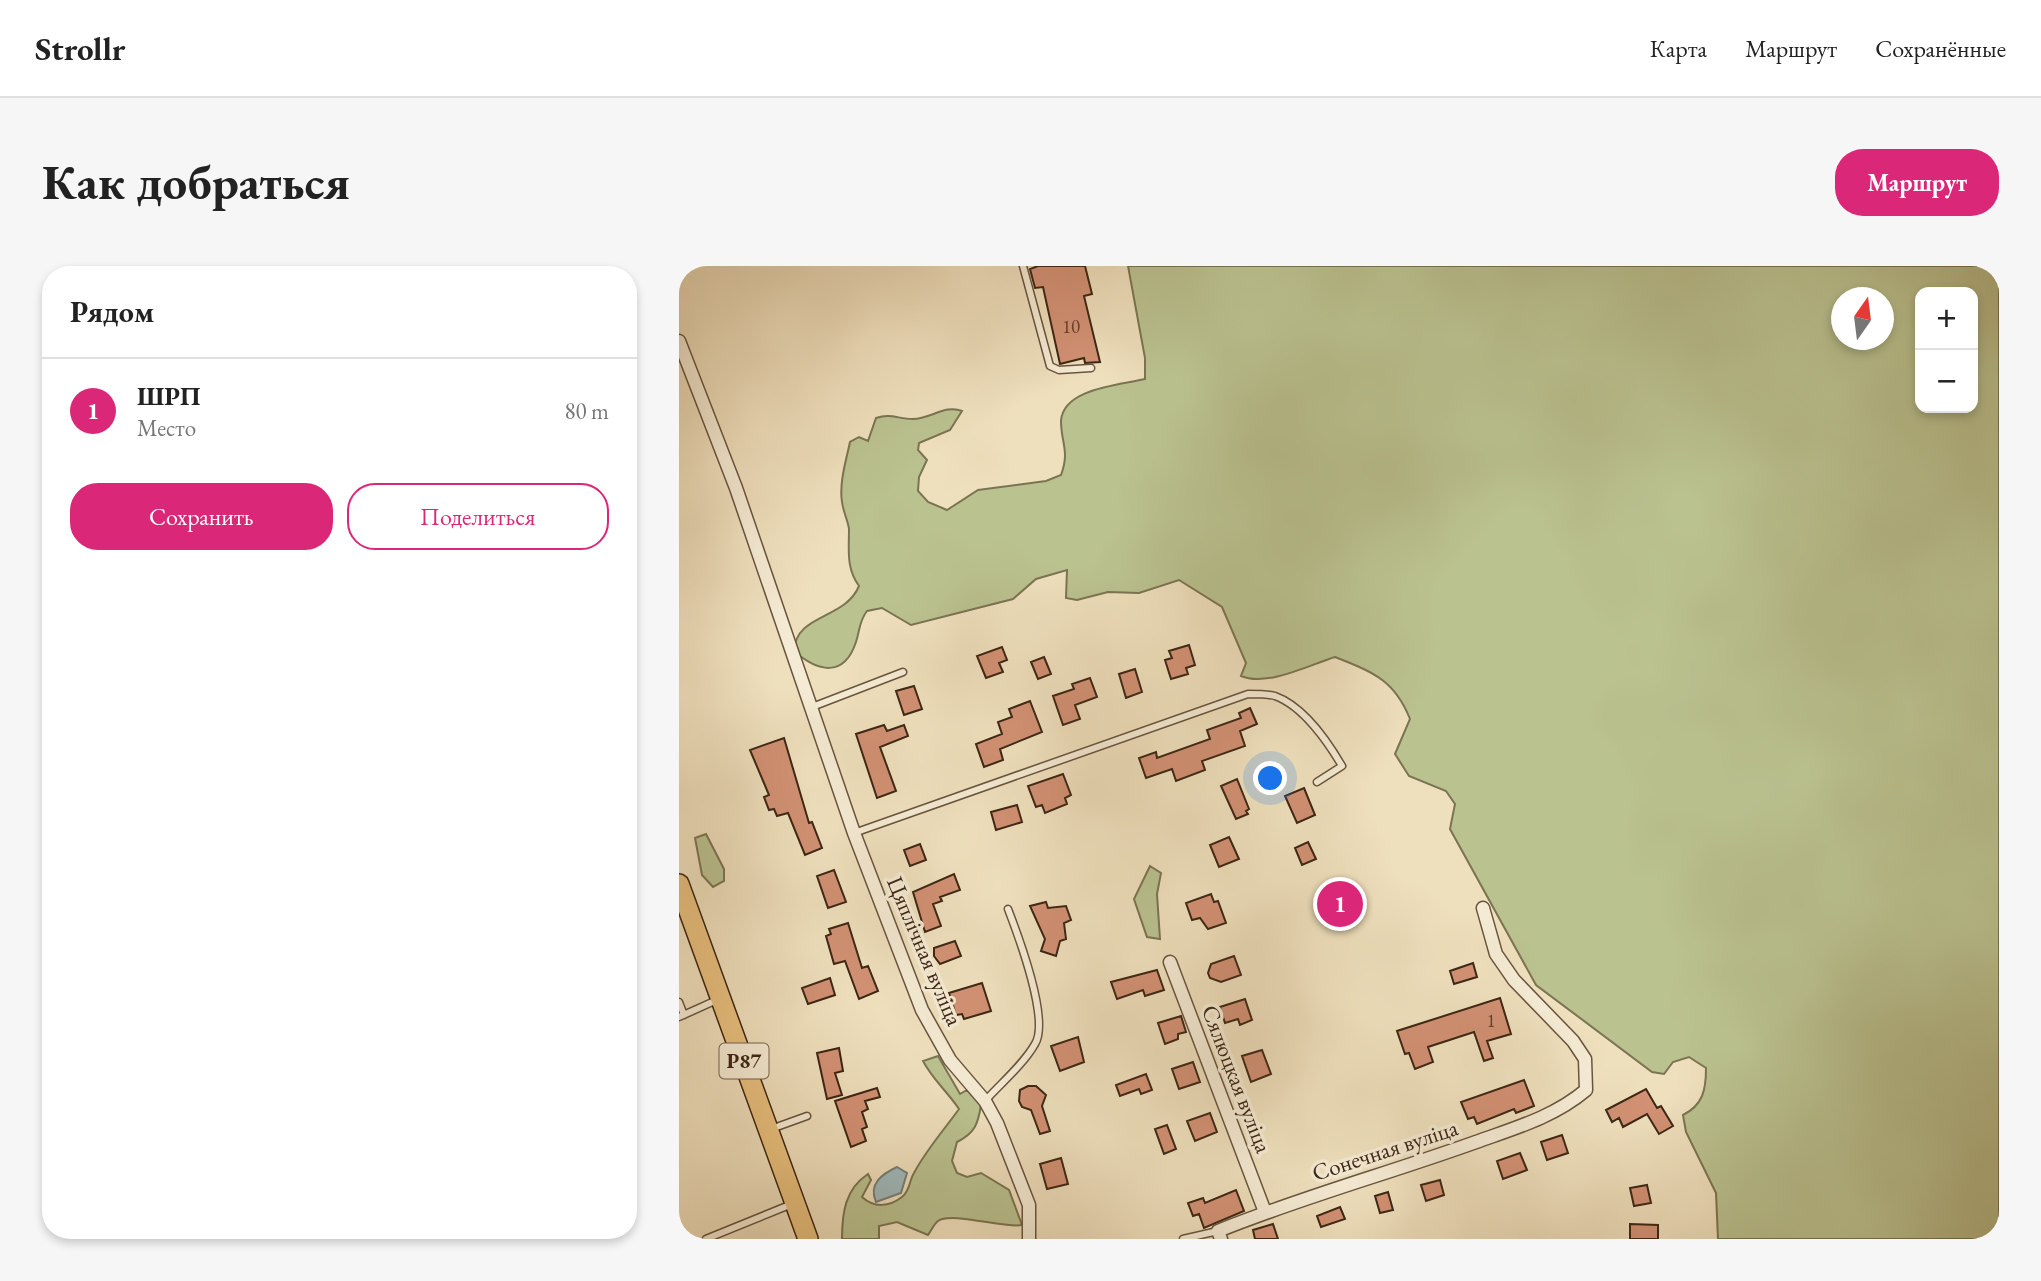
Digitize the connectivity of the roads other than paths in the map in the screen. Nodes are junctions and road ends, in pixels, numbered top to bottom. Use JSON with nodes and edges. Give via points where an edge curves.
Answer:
{"nodes":[{"id":1,"x":1023,"y":266,"type":"edge"},
{"id":2,"x":679,"y":341,"type":"edge"},
{"id":3,"x":1091,"y":368,"type":"dead end"},
{"id":4,"x":903,"y":672,"type":"dead end"},
{"id":5,"x":810,"y":707,"type":"junction"},
{"id":6,"x":1317,"y":782,"type":"dead end"},
{"id":7,"x":854,"y":833,"type":"junction"},
{"id":8,"x":679,"y":884,"type":"edge"},
{"id":9,"x":1483,"y":908,"type":"dead end"},
{"id":10,"x":1008,"y":909,"type":"dead end"},
{"id":11,"x":1170,"y":962,"type":"dead end"},
{"id":12,"x":721,"y":999,"type":"junction"},
{"id":13,"x":679,"y":1002,"type":"edge"},
{"id":14,"x":681,"y":1016,"type":"edge"},
{"id":15,"x":985,"y":1101,"type":"junction"},
{"id":16,"x":807,"y":1116,"type":"dead end"},
{"id":17,"x":769,"y":1130,"type":"junction"},
{"id":18,"x":795,"y":1202,"type":"junction"},
{"id":19,"x":1265,"y":1212,"type":"junction"},
{"id":20,"x":1219,"y":1235,"type":"edge"},
{"id":21,"x":706,"y":1239,"type":"edge"},
{"id":22,"x":808,"y":1239,"type":"edge"},
{"id":23,"x":1029,"y":1239,"type":"edge"},
{"id":24,"x":1183,"y":1239,"type":"edge"}],
"edges":[{"from":1,"to":3,"type":"lane","via":[[1051,366],[1059,370]]},
{"from":2,"to":5,"type":"street","name":"Цяплічная вуліца","via":[[736,488]]},
{"from":4,"to":5,"type":"lane"},
{"from":5,"to":7,"type":"street","name":"Цяплічная вуліца"},
{"from":6,"to":7,"type":"lane","via":[[1342,766],[1330,746],[1292,706],[1274,696],[1248,694]]},
{"from":7,"to":15,"type":"street","name":"Цяплічная вуліца","via":[[922,1010],[950,1060]]},
{"from":8,"to":12,"type":"main road","number":"Р87"},
{"from":9,"to":19,"type":"street","name":"Сонечная вуліца","via":[[1496,954],[1584,1059],[1586,1090],[1564,1109],[1430,1159]]},
{"from":10,"to":15,"type":"lane","via":[[1031,970],[1037,1043]]},
{"from":11,"to":19,"type":"street","name":"Сялюцкая вуліца"},
{"from":12,"to":14,"type":"lane"},
{"from":12,"to":17,"type":"main road","number":"Р87"},
{"from":13,"to":14,"type":"lane"},
{"from":15,"to":23,"type":"street","name":"Цяплічная вуліца","via":[[1029,1205]]},
{"from":16,"to":17,"type":"lane"},
{"from":17,"to":18,"type":"main road","number":"Р87"},
{"from":18,"to":21,"type":"lane"},
{"from":18,"to":22,"type":"main road","number":"Р87"},
{"from":19,"to":20,"type":"street","name":"Сонечная вуліца"},
{"from":20,"to":24,"type":"lane"}]}
